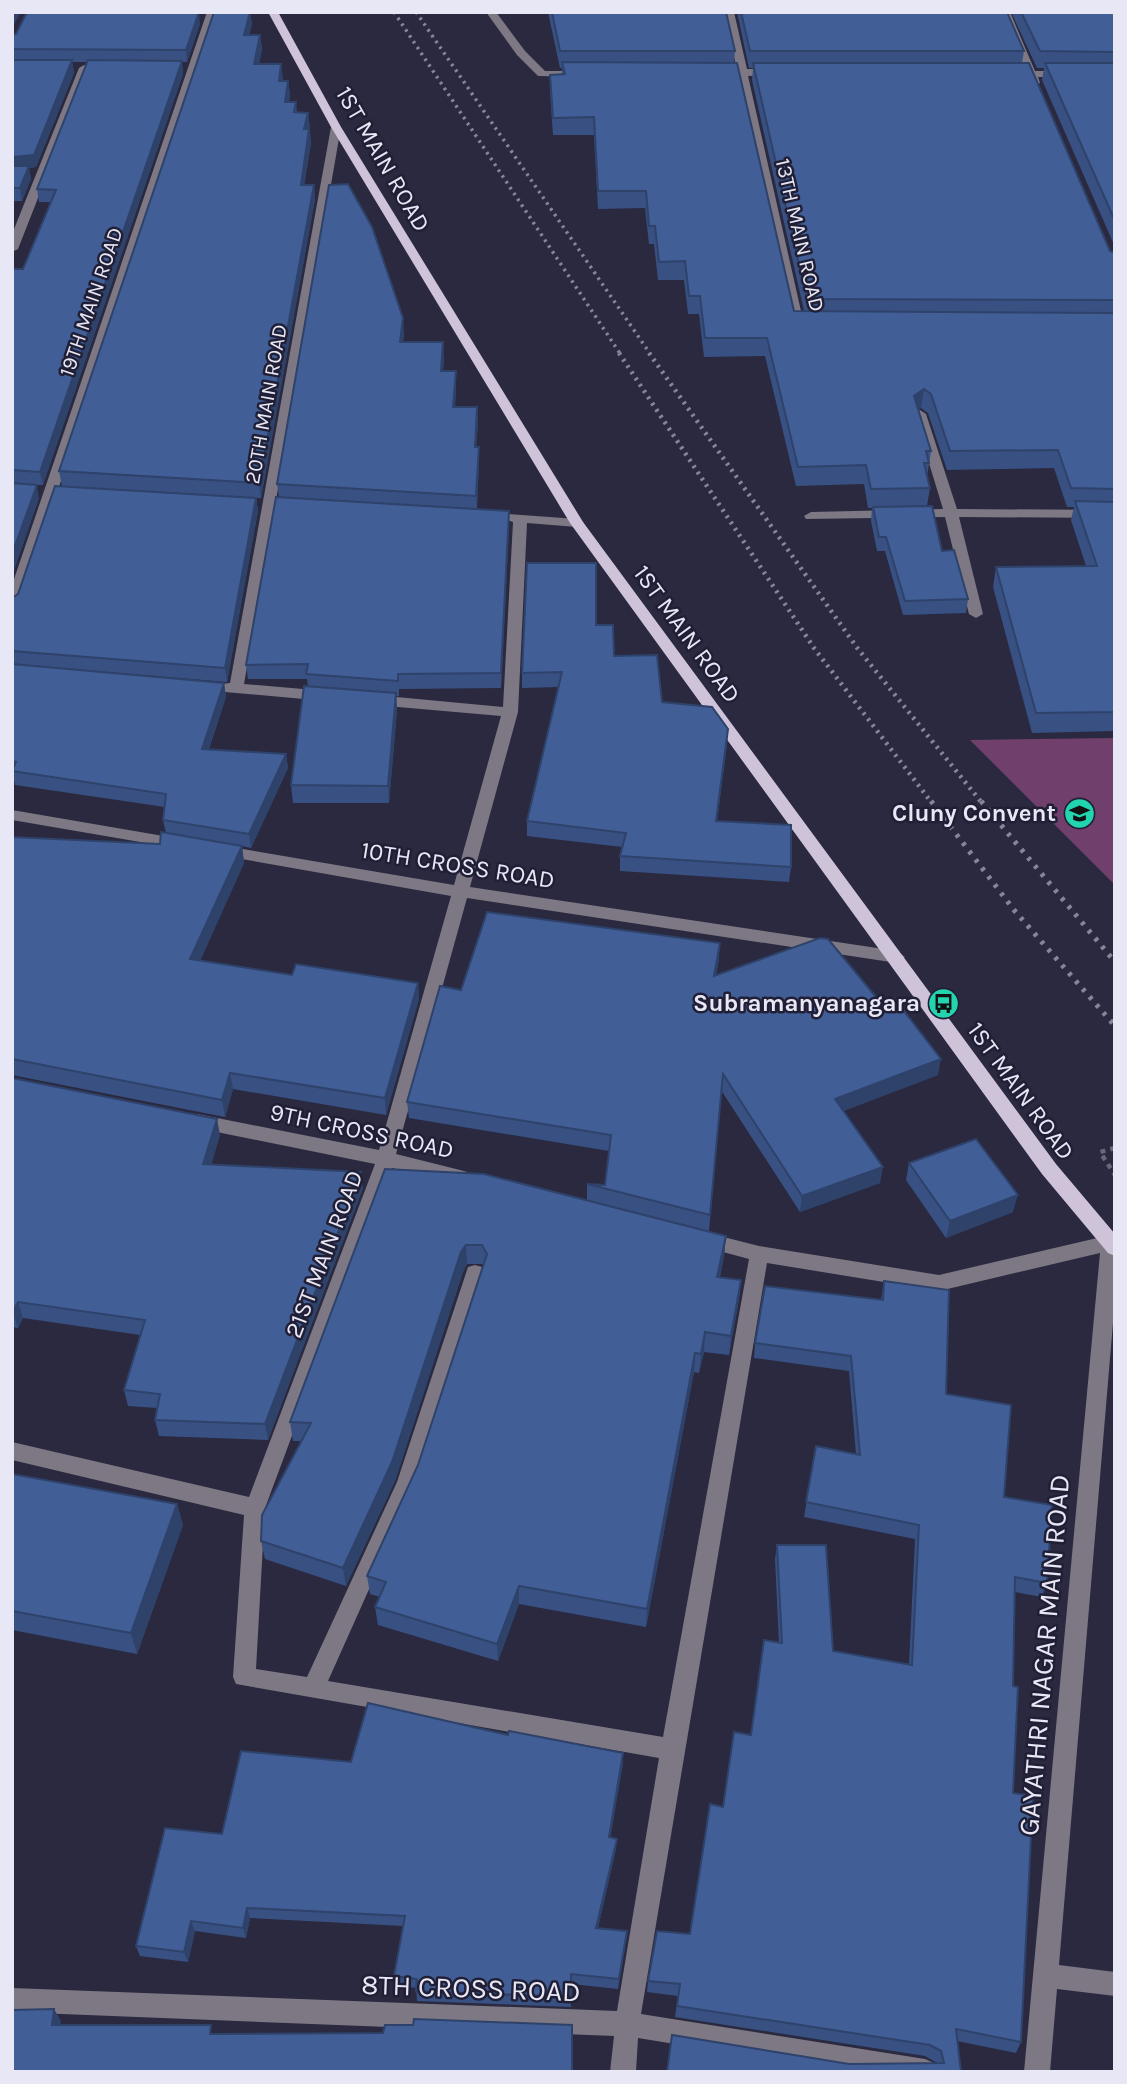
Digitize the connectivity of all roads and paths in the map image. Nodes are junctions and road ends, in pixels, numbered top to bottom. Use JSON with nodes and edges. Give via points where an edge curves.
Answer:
{"nodes":[{"id":1,"x":212,"y":12,"type":"edge"},
{"id":2,"x":273,"y":12,"type":"edge"},
{"id":3,"x":491,"y":12,"type":"edge"},
{"id":4,"x":729,"y":12,"type":"edge"},
{"id":5,"x":1005,"y":12,"type":"edge"},
{"id":6,"x":97,"y":68,"type":"edge"},
{"id":7,"x":742,"y":72,"type":"junction"},
{"id":8,"x":784,"y":72,"type":"edge"},
{"id":9,"x":702,"y":73,"type":"edge"},
{"id":10,"x":595,"y":74,"type":"edge"},
{"id":11,"x":1004,"y":74,"type":"edge"},
{"id":12,"x":1031,"y":74,"type":"junction"},
{"id":13,"x":1115,"y":74,"type":"edge"},
{"id":14,"x":1042,"y":99,"type":"edge"},
{"id":15,"x":336,"y":127,"type":"junction"},
{"id":16,"x":12,"y":249,"type":"edge"},
{"id":17,"x":826,"y":324,"type":"edge"},
{"id":18,"x":920,"y":414,"type":"edge"},
{"id":19,"x":951,"y":513,"type":"junction"},
{"id":20,"x":1115,"y":514,"type":"edge"},
{"id":21,"x":810,"y":516,"type":"dead end"},
{"id":22,"x":494,"y":517,"type":"edge"},
{"id":23,"x":520,"y":519,"type":"junction"},
{"id":24,"x":577,"y":523,"type":"junction"},
{"id":25,"x":12,"y":607,"type":"edge"},
{"id":26,"x":976,"y":614,"type":"dead end"},
{"id":27,"x":208,"y":686,"type":"edge"},
{"id":28,"x":236,"y":688,"type":"junction"},
{"id":29,"x":510,"y":712,"type":"junction"},
{"id":30,"x":12,"y":815,"type":"edge"},
{"id":31,"x":462,"y":891,"type":"junction"},
{"id":32,"x":897,"y":957,"type":"junction"},
{"id":33,"x":173,"y":1116,"type":"edge"},
{"id":34,"x":1115,"y":1148,"type":"edge"},
{"id":35,"x":386,"y":1158,"type":"junction"},
{"id":36,"x":1115,"y":1175,"type":"edge"},
{"id":37,"x":479,"y":1182,"type":"edge"},
{"id":38,"x":692,"y":1237,"type":"edge"},
{"id":39,"x":1112,"y":1246,"type":"edge"},
{"id":40,"x":759,"y":1254,"type":"junction"},
{"id":41,"x":475,"y":1273,"type":"edge"},
{"id":42,"x":12,"y":1451,"type":"edge"},
{"id":43,"x":255,"y":1508,"type":"junction"},
{"id":44,"x":313,"y":1688,"type":"junction"},
{"id":45,"x":672,"y":1749,"type":"junction"},
{"id":46,"x":1046,"y":1976,"type":"junction"},
{"id":47,"x":1115,"y":1984,"type":"edge"},
{"id":48,"x":12,"y":2000,"type":"edge"},
{"id":49,"x":627,"y":2024,"type":"junction"},
{"id":50,"x":623,"y":2072,"type":"edge"},
{"id":51,"x":925,"y":2072,"type":"edge"},
{"id":52,"x":1037,"y":2072,"type":"edge"}],
"edges":[{"from":1,"to":25,"type":"street","name":"19TH MAIN ROAD","via":[[186,68]]},
{"from":2,"to":15,"type":"main road","name":"1ST MAIN ROAD"},
{"from":3,"to":10,"type":"street","via":[[542,74]]},
{"from":4,"to":7,"type":"street","name":"13TH MAIN ROAD"},
{"from":5,"to":12,"type":"street"},
{"from":6,"to":16,"type":"street","via":[[78,67]]},
{"from":7,"to":8,"type":"street"},
{"from":7,"to":9,"type":"street"},
{"from":7,"to":17,"type":"street","name":"13TH MAIN ROAD","via":[[798,324]]},
{"from":11,"to":12,"type":"street"},
{"from":12,"to":13,"type":"street"},
{"from":12,"to":14,"type":"street"},
{"from":15,"to":24,"type":"main road","name":"1ST MAIN ROAD"},
{"from":15,"to":28,"type":"street","name":"20TH MAIN ROAD"},
{"from":18,"to":19,"type":"street"},
{"from":19,"to":20,"type":"street"},
{"from":19,"to":21,"type":"street"},
{"from":19,"to":26,"type":"street"},
{"from":22,"to":23,"type":"street"},
{"from":23,"to":24,"type":"street"},
{"from":23,"to":29,"type":"street"},
{"from":24,"to":32,"type":"main road","name":"1ST MAIN ROAD"},
{"from":27,"to":28,"type":"street"},
{"from":28,"to":29,"type":"street"},
{"from":29,"to":31,"type":"street"},
{"from":30,"to":31,"type":"street","name":"10TH CROSS ROAD"},
{"from":31,"to":32,"type":"street","name":"10TH CROSS ROAD"},
{"from":31,"to":35,"type":"street","name":"21ST MAIN ROAD"},
{"from":32,"to":39,"type":"main road","name":"1ST MAIN ROAD","via":[[1049,1169]]},
{"from":33,"to":35,"type":"street","name":"9TH CROSS ROAD"},
{"from":34,"to":36,"type":"path","via":[[1100,1153]]},
{"from":35,"to":37,"type":"street","name":"9TH CROSS ROAD"},
{"from":35,"to":43,"type":"street","name":"21ST MAIN ROAD"},
{"from":38,"to":40,"type":"street"},
{"from":39,"to":40,"type":"street","via":[[939,1283]]},
{"from":39,"to":46,"type":"street","name":"GAYATHRI NAGAR MAIN ROAD"},
{"from":40,"to":45,"type":"street"},
{"from":41,"to":44,"type":"street","via":[[407,1482]]},
{"from":42,"to":43,"type":"street"},
{"from":43,"to":44,"type":"street","name":"21ST MAIN ROAD","via":[[244,1677]]},
{"from":44,"to":45,"type":"street"},
{"from":45,"to":49,"type":"street"},
{"from":46,"to":47,"type":"street"},
{"from":46,"to":52,"type":"street","name":"GAYATHRI NAGAR MAIN ROAD"},
{"from":48,"to":49,"type":"street","name":"8TH CROSS ROAD"},
{"from":49,"to":50,"type":"street"},
{"from":49,"to":51,"type":"street","name":"8TH CROSS ROAD"}]}
